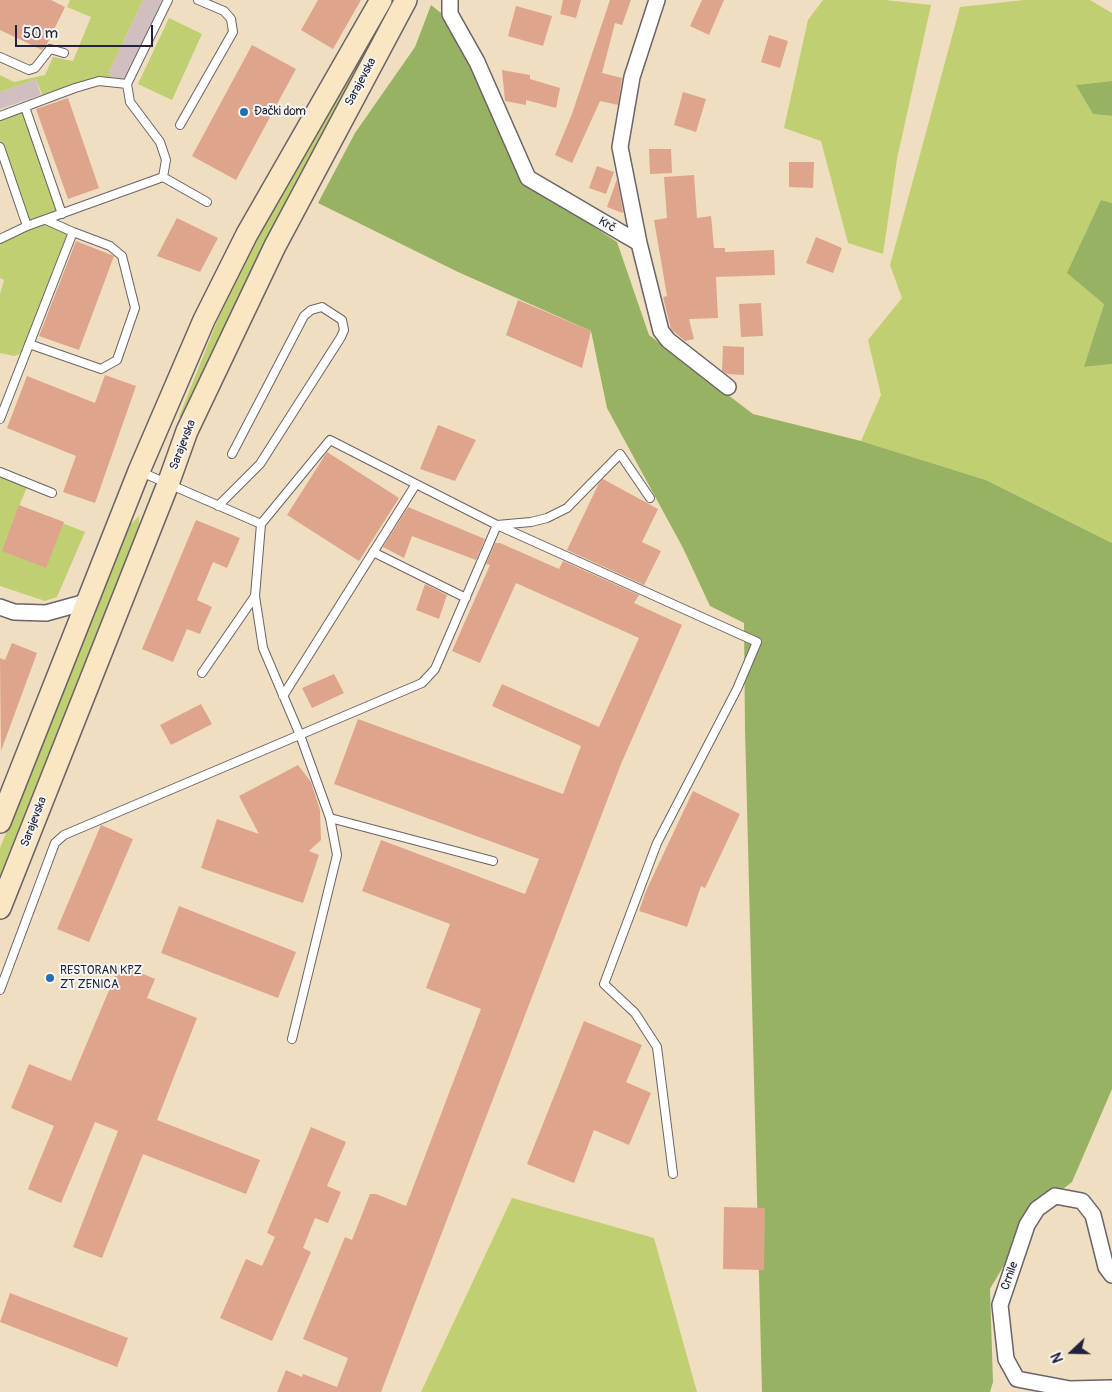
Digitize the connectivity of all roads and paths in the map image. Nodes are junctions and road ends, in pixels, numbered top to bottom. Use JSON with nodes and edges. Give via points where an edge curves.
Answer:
{"nodes":[{"id":1,"x":168,"y":0,"type":"edge"},
{"id":2,"x":198,"y":0,"type":"edge"},
{"id":3,"x":381,"y":0,"type":"edge"},
{"id":4,"x":406,"y":0,"type":"edge"},
{"id":5,"x":450,"y":0,"type":"edge"},
{"id":6,"x":658,"y":0,"type":"edge"},
{"id":7,"x":64,"y":52,"type":"dead end"},
{"id":8,"x":0,"y":57,"type":"edge"},
{"id":9,"x":127,"y":84,"type":"junction"},
{"id":10,"x":25,"y":107,"type":"junction"},
{"id":11,"x":0,"y":116,"type":"edge"},
{"id":12,"x":180,"y":125,"type":"dead end"},
{"id":13,"x":0,"y":147,"type":"edge"},
{"id":14,"x":163,"y":177,"type":"junction"},
{"id":15,"x":208,"y":202,"type":"dead end"},
{"id":16,"x":62,"y":214,"type":"junction"},
{"id":17,"x":46,"y":220,"type":"junction"},
{"id":18,"x":27,"y":226,"type":"junction"},
{"id":19,"x":73,"y":232,"type":"junction"},
{"id":20,"x":0,"y":239,"type":"edge"},
{"id":21,"x":639,"y":243,"type":"junction"},
{"id":22,"x":29,"y":344,"type":"junction"},
{"id":23,"x":728,"y":387,"type":"dead end"},
{"id":24,"x":0,"y":419,"type":"edge"},
{"id":25,"x":232,"y":454,"type":"dead end"},
{"id":26,"x":139,"y":471,"type":"junction"},
{"id":27,"x":0,"y":472,"type":"edge"},
{"id":28,"x":168,"y":484,"type":"junction"},
{"id":29,"x":416,"y":484,"type":"junction"},
{"id":30,"x":52,"y":493,"type":"dead end"},
{"id":31,"x":650,"y":498,"type":"dead end"},
{"id":32,"x":218,"y":506,"type":"junction"},
{"id":33,"x":261,"y":524,"type":"junction"},
{"id":34,"x":497,"y":525,"type":"junction"},
{"id":35,"x":373,"y":552,"type":"junction"},
{"id":36,"x":255,"y":596,"type":"junction"},
{"id":37,"x":466,"y":598,"type":"junction"},
{"id":38,"x":86,"y":602,"type":"junction"},
{"id":39,"x":0,"y":607,"type":"edge"},
{"id":40,"x":202,"y":673,"type":"dead end"},
{"id":41,"x":284,"y":696,"type":"junction"},
{"id":42,"x":300,"y":735,"type":"junction"},
{"id":43,"x":330,"y":818,"type":"junction"},
{"id":44,"x":0,"y":822,"type":"edge"},
{"id":45,"x":493,"y":861,"type":"dead end"},
{"id":46,"x":0,"y":908,"type":"edge"},
{"id":47,"x":0,"y":990,"type":"edge"},
{"id":48,"x":292,"y":1039,"type":"dead end"},
{"id":49,"x":673,"y":1174,"type":"dead end"},
{"id":50,"x":1112,"y":1275,"type":"edge"},
{"id":51,"x":1112,"y":1388,"type":"edge"}],
"edges":[{"from":1,"to":9,"type":"lane"},
{"from":2,"to":12,"type":"lane","via":[[224,11],[231,19],[233,32]]},
{"from":3,"to":26,"type":"main road","name":"Sarajevska","via":[[247,234],[204,320]]},
{"from":4,"to":28,"type":"main road","name":"Sarajevska","via":[[237,324],[187,431]]},
{"from":5,"to":21,"type":"street","name":"Krč","via":[[450,14],[477,62],[528,178]]},
{"from":6,"to":21,"type":"street","name":"Krč","via":[[632,77],[620,147]]},
{"from":7,"to":8,"type":"lane","via":[[50,49],[35,68],[29,70]]},
{"from":9,"to":10,"type":"lane","via":[[99,81]]},
{"from":9,"to":14,"type":"lane","via":[[130,102],[160,142],[166,160]]},
{"from":10,"to":11,"type":"lane"},
{"from":10,"to":16,"type":"lane"},
{"from":13,"to":18,"type":"lane"},
{"from":14,"to":15,"type":"lane"},
{"from":14,"to":16,"type":"lane"},
{"from":16,"to":17,"type":"lane"},
{"from":17,"to":18,"type":"lane"},
{"from":17,"to":19,"type":"lane"},
{"from":18,"to":20,"type":"lane"},
{"from":19,"to":22,"type":"lane"},
{"from":19,"to":22,"type":"lane","via":[[110,246],[122,256],[135,308],[117,360],[101,369]]},
{"from":21,"to":23,"type":"street","via":[[661,331]]},
{"from":22,"to":24,"type":"lane"},
{"from":25,"to":32,"type":"lane","via":[[304,316],[311,310],[322,308],[342,320],[342,338],[260,464]]},
{"from":26,"to":28,"type":"lane"},
{"from":26,"to":38,"type":"main road","name":"Sarajevska"},
{"from":27,"to":30,"type":"lane"},
{"from":28,"to":32,"type":"lane"},
{"from":28,"to":46,"type":"main road","name":"Sarajevska"},
{"from":29,"to":33,"type":"lane","via":[[330,440]]},
{"from":29,"to":34,"type":"lane"},
{"from":29,"to":35,"type":"lane"},
{"from":31,"to":34,"type":"lane","via":[[620,454],[566,508],[531,522]]},
{"from":32,"to":33,"type":"lane"},
{"from":33,"to":36,"type":"lane"},
{"from":34,"to":37,"type":"lane"},
{"from":34,"to":49,"type":"lane","via":[[757,642],[737,689],[657,844],[604,984],[635,1014],[657,1047]]},
{"from":35,"to":37,"type":"lane"},
{"from":35,"to":41,"type":"lane"},
{"from":36,"to":40,"type":"lane"},
{"from":36,"to":41,"type":"lane","via":[[263,648]]},
{"from":37,"to":42,"type":"lane","via":[[435,669],[422,684]]},
{"from":38,"to":39,"type":"street","via":[[46,613],[14,612]]},
{"from":38,"to":44,"type":"main road","name":"Sarajevska"},
{"from":41,"to":42,"type":"lane"},
{"from":42,"to":43,"type":"lane"},
{"from":42,"to":47,"type":"lane","via":[[64,834],[55,843]]},
{"from":43,"to":45,"type":"lane"},
{"from":43,"to":48,"type":"lane","via":[[337,855]]},
{"from":50,"to":51,"type":"street","name":"Crnile","via":[[1106,1267],[1093,1215],[1088,1208],[1082,1201],[1055,1196],[1038,1209],[1028,1224],[1000,1305],[1006,1359],[1017,1379],[1070,1389]]}]}
